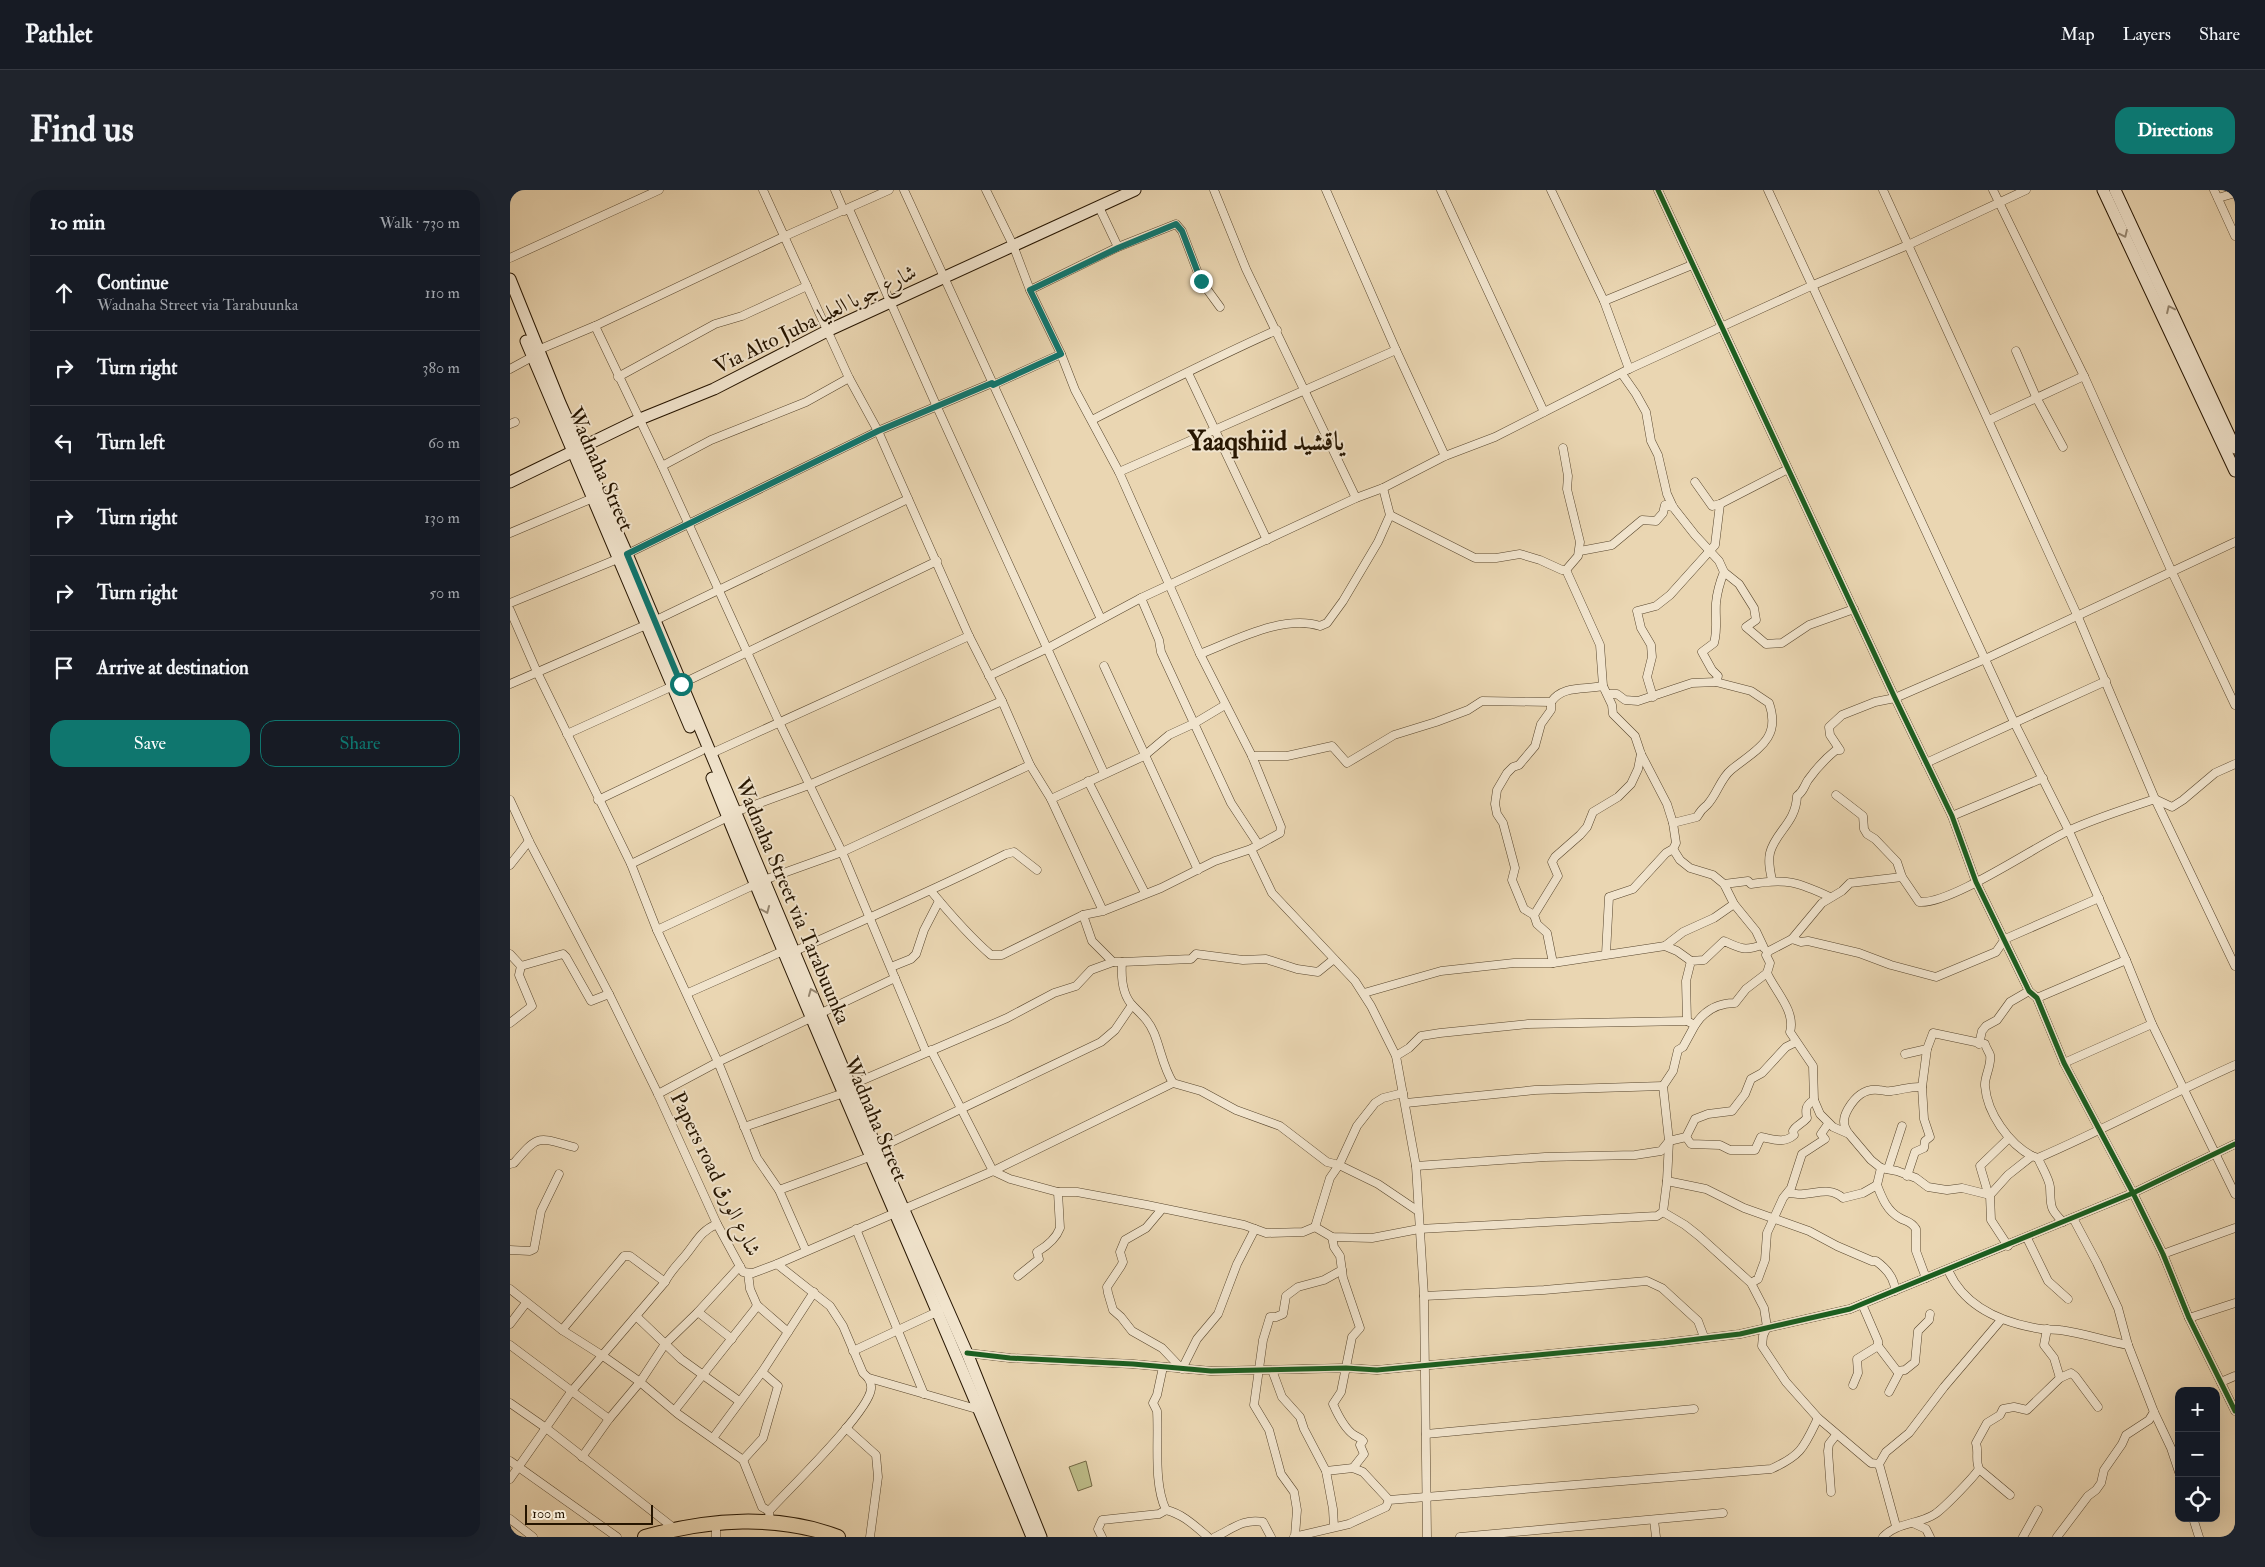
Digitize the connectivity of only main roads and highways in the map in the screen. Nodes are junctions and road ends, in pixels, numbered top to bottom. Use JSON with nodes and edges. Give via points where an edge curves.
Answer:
{"nodes":[{"id":1,"x":1135,"y":190,"type":"edge"},
{"id":2,"x":2103,"y":190,"type":"edge"},
{"id":3,"x":2115,"y":190,"type":"edge"},
{"id":4,"x":510,"y":279,"type":"edge"},
{"id":5,"x":510,"y":300,"type":"edge"},
{"id":6,"x":535,"y":354,"type":"junction"},
{"id":7,"x":2193,"y":369,"type":"junction"},
{"id":8,"x":2235,"y":448,"type":"edge"},
{"id":9,"x":576,"y":449,"type":"junction"},
{"id":10,"x":2235,"y":471,"type":"edge"},
{"id":11,"x":510,"y":482,"type":"edge"},
{"id":12,"x":623,"y":556,"type":"junction"},
{"id":13,"x":898,"y":1206,"type":"junction"},
{"id":14,"x":716,"y":1530,"type":"edge"},
{"id":15,"x":814,"y":1532,"type":"edge"},
{"id":16,"x":645,"y":1537,"type":"edge"},
{"id":17,"x":838,"y":1537,"type":"edge"},
{"id":18,"x":1032,"y":1537,"type":"edge"},
{"id":19,"x":1041,"y":1537,"type":"edge"}],
"edges":[{"from":1,"to":9,"type":"main road","name":"Via Alto Juba شارع جوبا العليا","via":[[827,330],[714,389]]},
{"from":2,"to":7,"type":"main road","one_way":true},
{"from":7,"to":3,"type":"main road","one_way":true},
{"from":4,"to":6,"type":"main road"},
{"from":5,"to":6,"type":"main road","name":"Wadnaha Street"},
{"from":6,"to":9,"type":"main road","name":"Wadnaha Street"},
{"from":7,"to":8,"type":"main road"},
{"from":7,"to":10,"type":"main road"},
{"from":9,"to":11,"type":"main road","name":"Via Alto Juba شارع جوبا العليا"},
{"from":9,"to":12,"type":"main road"},
{"from":9,"to":12,"type":"main road","name":"Wadnaha Street","via":[[592,498]]},
{"from":12,"to":13,"type":"main road","name":"Wadnaha Street"},
{"from":13,"to":18,"type":"main road","name":"Wadnaha Street"},
{"from":13,"to":19,"type":"main road","via":[[967,1353]]},
{"from":14,"to":15,"type":"highway","via":[[734,1521],[770,1516]]},
{"from":14,"to":16,"type":"highway","via":[[675,1529]]},
{"from":15,"to":17,"type":"highway"}]}
